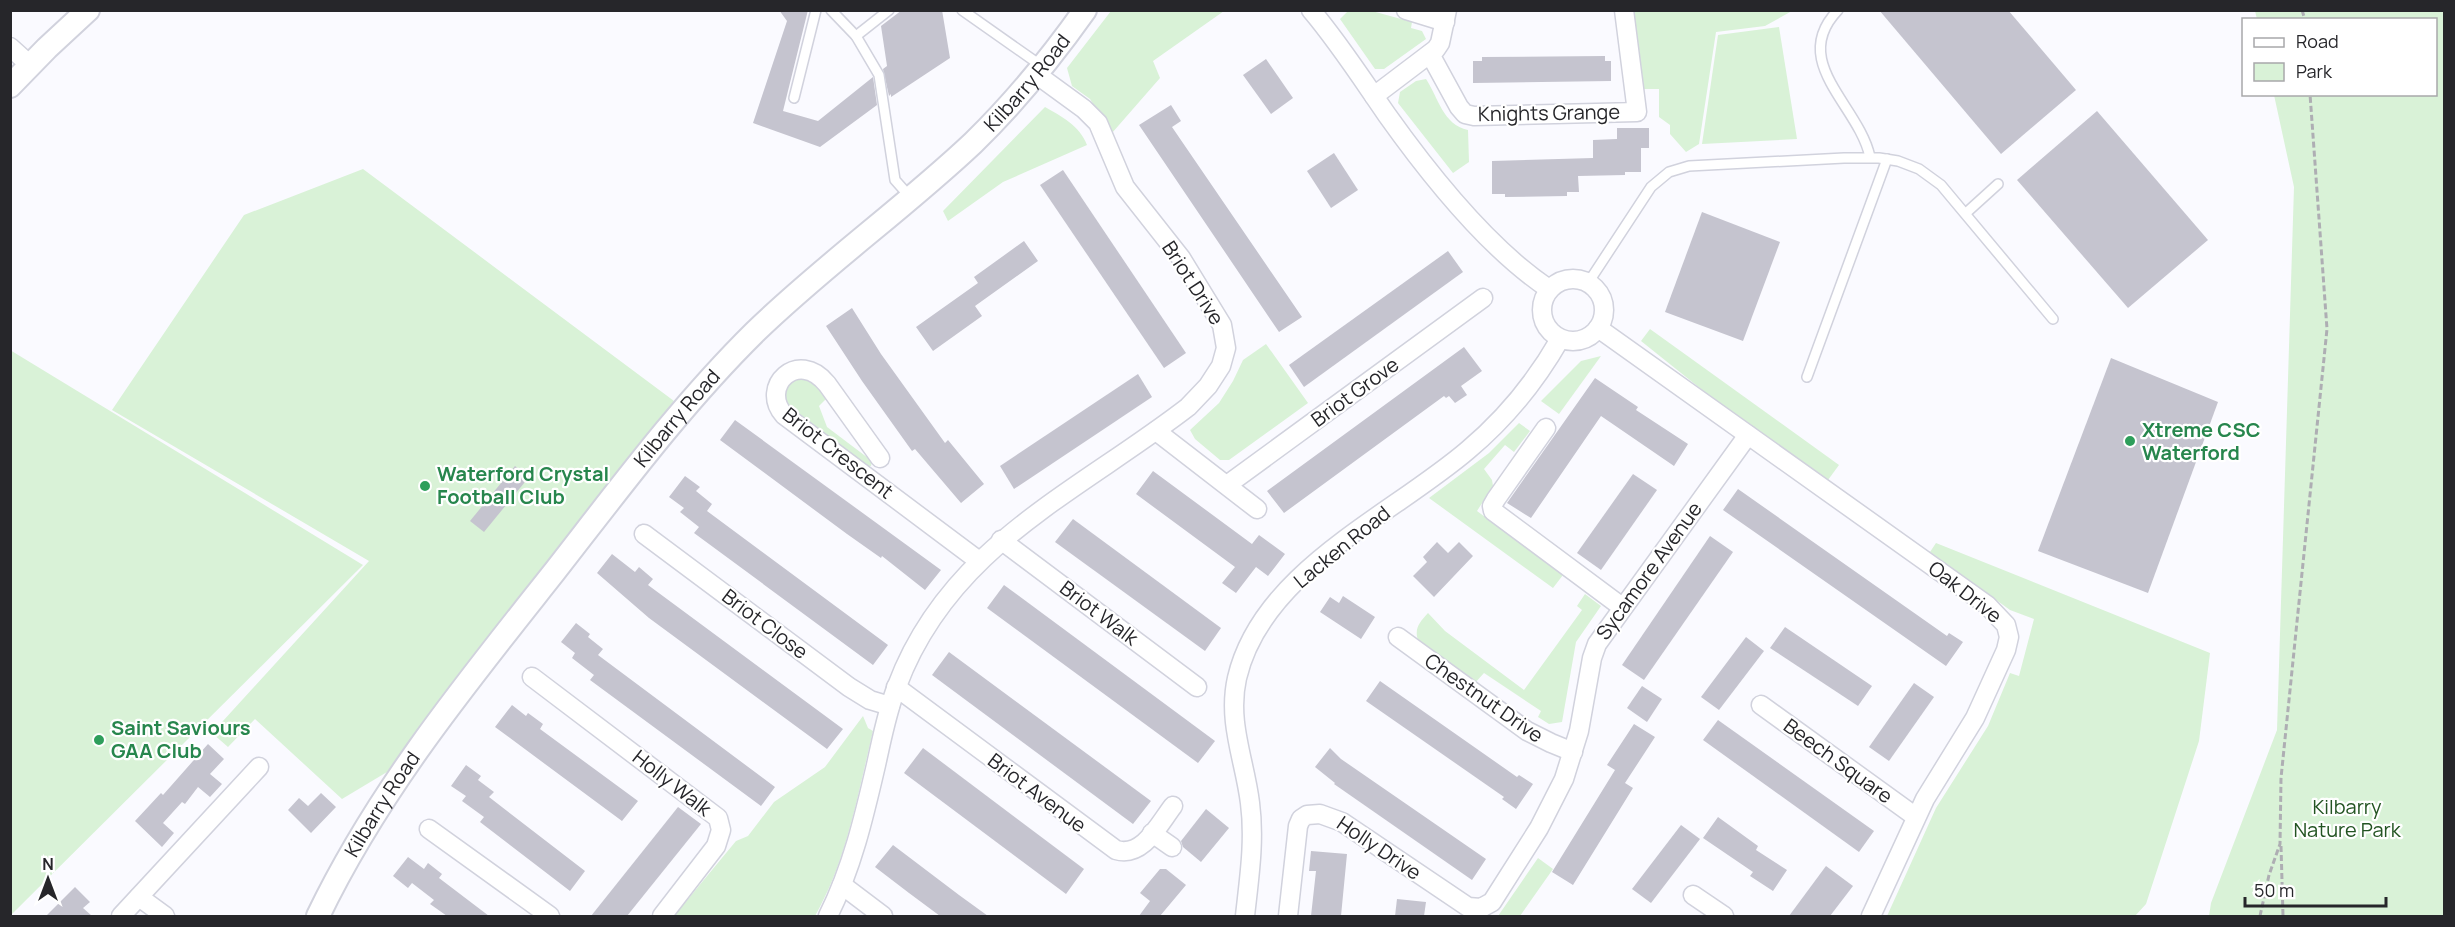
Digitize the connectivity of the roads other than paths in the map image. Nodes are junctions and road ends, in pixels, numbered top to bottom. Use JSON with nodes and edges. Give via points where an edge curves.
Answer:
{"nodes":[{"id":1,"x":88,"y":10,"type":"edge"},
{"id":2,"x":816,"y":10,"type":"edge"},
{"id":3,"x":831,"y":10,"type":"edge"},
{"id":4,"x":889,"y":10,"type":"edge"},
{"id":5,"x":962,"y":10,"type":"edge"},
{"id":6,"x":1085,"y":10,"type":"edge"},
{"id":7,"x":1311,"y":10,"type":"edge"},
{"id":8,"x":1406,"y":10,"type":"edge"},
{"id":9,"x":1624,"y":10,"type":"edge"},
{"id":10,"x":1838,"y":10,"type":"edge"},
{"id":11,"x":1446,"y":16,"type":"edge"},
{"id":12,"x":856,"y":36,"type":"junction"},
{"id":13,"x":10,"y":47,"type":"edge"},
{"id":14,"x":1430,"y":54,"type":"junction"},
{"id":15,"x":30,"y":65,"type":"junction"},
{"id":16,"x":1040,"y":70,"type":"junction"},
{"id":17,"x":10,"y":86,"type":"edge"},
{"id":18,"x":1374,"y":96,"type":"junction"},
{"id":19,"x":794,"y":98,"type":"dead end"},
{"id":20,"x":1870,"y":157,"type":"junction"},
{"id":21,"x":1887,"y":159,"type":"junction"},
{"id":22,"x":1998,"y":184,"type":"dead end"},
{"id":23,"x":911,"y":198,"type":"junction"},
{"id":24,"x":1966,"y":213,"type":"junction"},
{"id":25,"x":1588,"y":283,"type":"junction"},
{"id":26,"x":1550,"y":289,"type":"junction"},
{"id":27,"x":1484,"y":298,"type":"dead end"},
{"id":28,"x":2052,"y":319,"type":"dead end"},
{"id":29,"x":1598,"y":328,"type":"junction"},
{"id":30,"x":1560,"y":339,"type":"junction"},
{"id":31,"x":1807,"y":377,"type":"dead end"},
{"id":32,"x":1546,"y":428,"type":"dead end"},
{"id":33,"x":1156,"y":430,"type":"junction"},
{"id":34,"x":1748,"y":435,"type":"junction"},
{"id":35,"x":880,"y":458,"type":"dead end"},
{"id":36,"x":1227,"y":485,"type":"junction"},
{"id":37,"x":1257,"y":509,"type":"dead end"},
{"id":38,"x":644,"y":534,"type":"dead end"},
{"id":39,"x":1001,"y":540,"type":"junction"},
{"id":40,"x":979,"y":561,"type":"junction"},
{"id":41,"x":1622,"y":608,"type":"junction"},
{"id":42,"x":1398,"y":638,"type":"dead end"},
{"id":43,"x":532,"y":677,"type":"dead end"},
{"id":44,"x":896,"y":687,"type":"junction"},
{"id":45,"x":1197,"y":687,"type":"dead end"},
{"id":46,"x":1761,"y":705,"type":"dead end"},
{"id":47,"x":890,"y":706,"type":"junction"},
{"id":48,"x":1574,"y":752,"type":"junction"},
{"id":49,"x":259,"y":767,"type":"dead end"},
{"id":50,"x":1173,"y":806,"type":"dead end"},
{"id":51,"x":1916,"y":817,"type":"junction"},
{"id":52,"x":429,"y":829,"type":"dead end"},
{"id":53,"x":1152,"y":833,"type":"junction"},
{"id":54,"x":1172,"y":848,"type":"dead end"},
{"id":55,"x":842,"y":885,"type":"junction"},
{"id":56,"x":1693,"y":895,"type":"dead end"},
{"id":57,"x":139,"y":897,"type":"junction"},
{"id":58,"x":1478,"y":913,"type":"edge"},
{"id":59,"x":121,"y":916,"type":"edge"},
{"id":60,"x":165,"y":916,"type":"edge"},
{"id":61,"x":318,"y":916,"type":"edge"},
{"id":62,"x":550,"y":916,"type":"edge"},
{"id":63,"x":662,"y":916,"type":"edge"},
{"id":64,"x":828,"y":916,"type":"edge"},
{"id":65,"x":883,"y":916,"type":"edge"},
{"id":66,"x":1245,"y":916,"type":"edge"},
{"id":67,"x":1288,"y":916,"type":"edge"},
{"id":68,"x":1724,"y":916,"type":"edge"},
{"id":69,"x":1870,"y":916,"type":"edge"}],
"edges":[{"from":1,"to":15,"type":"street"},
{"from":2,"to":19,"type":"lane"},
{"from":3,"to":12,"type":"lane"},
{"from":4,"to":12,"type":"lane"},
{"from":5,"to":16,"type":"lane"},
{"from":6,"to":16,"type":"street","name":"Kilbarry Road"},
{"from":7,"to":18,"type":"street"},
{"from":8,"to":11,"type":"street"},
{"from":9,"to":14,"type":"street","name":"Knights Grange","via":[[1637,112],[1465,114]]},
{"from":10,"to":20,"type":"lane","via":[[1822,34],[1821,63],[1862,130]]},
{"from":11,"to":14,"type":"street","via":[[1440,43]]},
{"from":12,"to":23,"type":"lane","via":[[879,75],[895,180]]},
{"from":13,"to":15,"type":"street"},
{"from":14,"to":18,"type":"street"},
{"from":15,"to":17,"type":"street"},
{"from":16,"to":23,"type":"street","name":"Kilbarry Road","via":[[990,126]]},
{"from":16,"to":33,"type":"street","name":"Briot Drive","via":[[1098,123],[1125,187],[1193,276],[1225,334],[1224,357],[1208,386],[1188,407]]},
{"from":18,"to":26,"type":"street","via":[[1409,146],[1464,211],[1513,261]]},
{"from":20,"to":21,"type":"lane"},
{"from":20,"to":25,"type":"lane","via":[[1689,166],[1669,172],[1651,187]]},
{"from":21,"to":24,"type":"lane","via":[[1928,174]]},
{"from":21,"to":31,"type":"lane"},
{"from":22,"to":24,"type":"lane"},
{"from":23,"to":61,"type":"street","name":"Kilbarry Road","via":[[762,325],[676,417],[440,717],[377,808]]},
{"from":24,"to":28,"type":"lane"},
{"from":25,"to":26,"type":"street","via":[[1565,280]]},
{"from":25,"to":29,"type":"street","via":[[1602,300],[1603,319]]},
{"from":26,"to":30,"type":"street","via":[[1544,297],[1542,316]]},
{"from":27,"to":36,"type":"street","name":"Briot Grove"},
{"from":29,"to":30,"type":"street","via":[[1585,339]]},
{"from":29,"to":34,"type":"street"},
{"from":30,"to":66,"type":"street","name":"Lacken Road","via":[[1532,382],[1493,427],[1454,462],[1313,566],[1278,601],[1250,642],[1238,676],[1233,708],[1252,820]]},
{"from":32,"to":41,"type":"street","via":[[1494,502],[1493,512]]},
{"from":33,"to":36,"type":"street"},
{"from":33,"to":39,"type":"street","name":"Briot Drive"},
{"from":34,"to":41,"type":"street","name":"Sycamore Avenue"},
{"from":34,"to":51,"type":"street","name":"Oak Drive","via":[[1987,605],[2006,625],[2006,650],[1978,711]]},
{"from":35,"to":40,"type":"street","name":"Briot Crescent","via":[[821,377],[803,369],[784,376],[777,388],[777,398],[784,415]]},
{"from":36,"to":37,"type":"street"},
{"from":38,"to":47,"type":"street","name":"Briot Close","via":[[849,687]]},
{"from":39,"to":40,"type":"street","name":"Briot Drive"},
{"from":39,"to":45,"type":"street","name":"Briot Walk"},
{"from":40,"to":44,"type":"street","name":"Briot Drive","via":[[929,624]]},
{"from":41,"to":48,"type":"street","name":"Sycamore Avenue","via":[[1593,652]]},
{"from":42,"to":48,"type":"street","name":"Chestnut Drive","via":[[1527,730]]},
{"from":43,"to":63,"type":"street","name":"Holly Walk","via":[[718,818],[721,830],[716,846]]},
{"from":44,"to":47,"type":"street","name":"Briot Drive"},
{"from":44,"to":53,"type":"street","name":"Briot Avenue","via":[[1112,848],[1132,852]]},
{"from":46,"to":51,"type":"street","name":"Beech Square"},
{"from":47,"to":55,"type":"street","name":"Briot Drive"},
{"from":48,"to":58,"type":"street","name":"Sycamore Avenue","via":[[1539,828],[1492,902]]},
{"from":49,"to":57,"type":"street"},
{"from":50,"to":53,"type":"street","name":"Briot Avenue"},
{"from":51,"to":69,"type":"street","name":"Oak Drive"},
{"from":52,"to":62,"type":"street"},
{"from":53,"to":54,"type":"street"},
{"from":55,"to":64,"type":"street"},
{"from":55,"to":65,"type":"street"},
{"from":56,"to":68,"type":"street"},
{"from":57,"to":59,"type":"street"},
{"from":57,"to":60,"type":"street"},
{"from":58,"to":67,"type":"street","name":"Holly Drive","via":[[1348,825],[1316,813],[1299,822]]}]}
